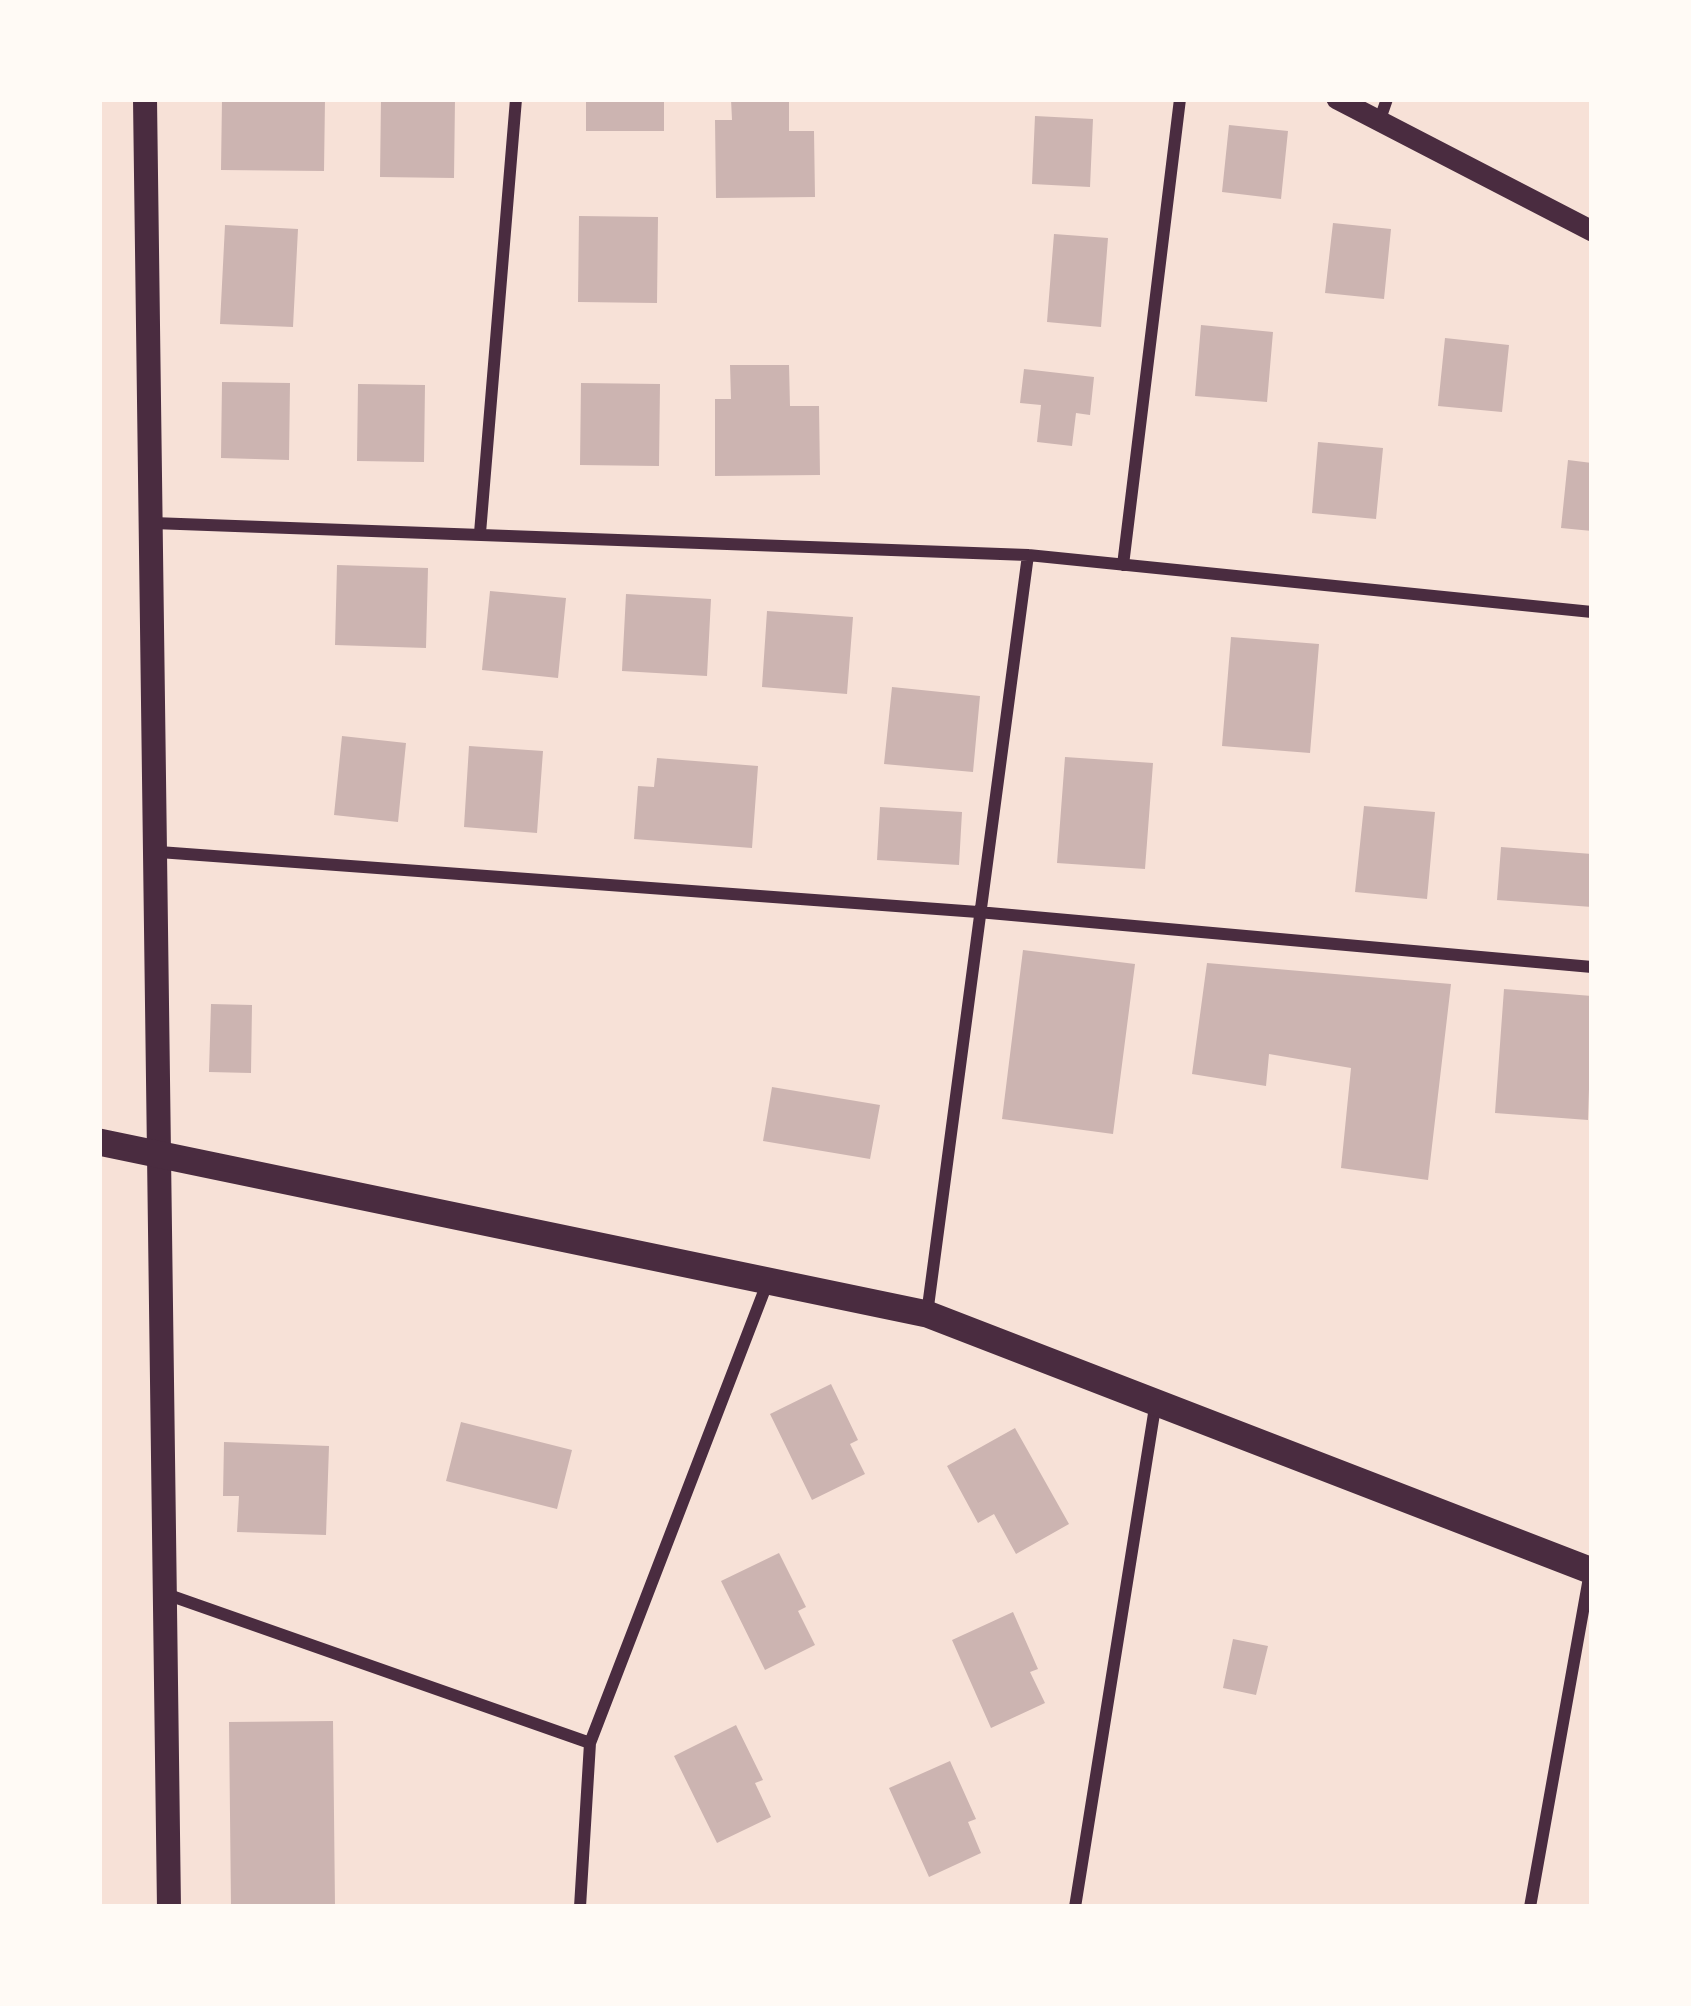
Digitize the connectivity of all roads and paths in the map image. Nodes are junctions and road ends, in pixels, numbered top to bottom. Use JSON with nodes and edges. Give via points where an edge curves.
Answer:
{"nodes":[{"id":1,"x":145,"y":99,"type":"edge"},
{"id":2,"x":516,"y":99,"type":"edge"},
{"id":3,"x":1180,"y":99,"type":"edge"},
{"id":4,"x":1337,"y":99,"type":"edge"},
{"id":5,"x":1387,"y":99,"type":"edge"},
{"id":6,"x":1378,"y":122,"type":"junction"},
{"id":7,"x":1592,"y":231,"type":"edge"},
{"id":8,"x":153,"y":523,"type":"junction"},
{"id":9,"x":481,"y":532,"type":"junction"},
{"id":10,"x":1028,"y":555,"type":"junction"},
{"id":11,"x":1123,"y":565,"type":"junction"},
{"id":12,"x":1592,"y":612,"type":"edge"},
{"id":13,"x":159,"y":852,"type":"junction"},
{"id":14,"x":978,"y":912,"type":"junction"},
{"id":15,"x":1592,"y":968,"type":"edge"},
{"id":16,"x":99,"y":1142,"type":"edge"},
{"id":17,"x":161,"y":1153,"type":"junction"},
{"id":18,"x":769,"y":1280,"type":"junction"},
{"id":19,"x":928,"y":1314,"type":"junction"},
{"id":20,"x":1156,"y":1400,"type":"junction"},
{"id":21,"x":1591,"y":1567,"type":"edge"},
{"id":22,"x":162,"y":1592,"type":"junction"},
{"id":23,"x":590,"y":1743,"type":"junction"},
{"id":24,"x":169,"y":1907,"type":"edge"},
{"id":25,"x":580,"y":1907,"type":"edge"},
{"id":26,"x":1075,"y":1907,"type":"edge"},
{"id":27,"x":1530,"y":1907,"type":"edge"}],
"edges":[{"from":1,"to":8,"type":"main road"},
{"from":2,"to":9,"type":"street"},
{"from":3,"to":11,"type":"street"},
{"from":4,"to":6,"type":"street"},
{"from":5,"to":6,"type":"street"},
{"from":6,"to":7,"type":"street"},
{"from":8,"to":9,"type":"street"},
{"from":8,"to":13,"type":"main road"},
{"from":9,"to":10,"type":"street"},
{"from":10,"to":11,"type":"street"},
{"from":10,"to":14,"type":"street"},
{"from":11,"to":12,"type":"street"},
{"from":13,"to":14,"type":"street"},
{"from":13,"to":17,"type":"main road"},
{"from":14,"to":15,"type":"street"},
{"from":14,"to":19,"type":"street"},
{"from":16,"to":17,"type":"main road"},
{"from":17,"to":18,"type":"main road"},
{"from":17,"to":22,"type":"main road"},
{"from":18,"to":19,"type":"main road"},
{"from":18,"to":23,"type":"street"},
{"from":19,"to":20,"type":"main road"},
{"from":20,"to":21,"type":"main road"},
{"from":20,"to":26,"type":"street"},
{"from":21,"to":27,"type":"street"},
{"from":22,"to":23,"type":"street"},
{"from":22,"to":24,"type":"main road"},
{"from":23,"to":25,"type":"street"}]}
